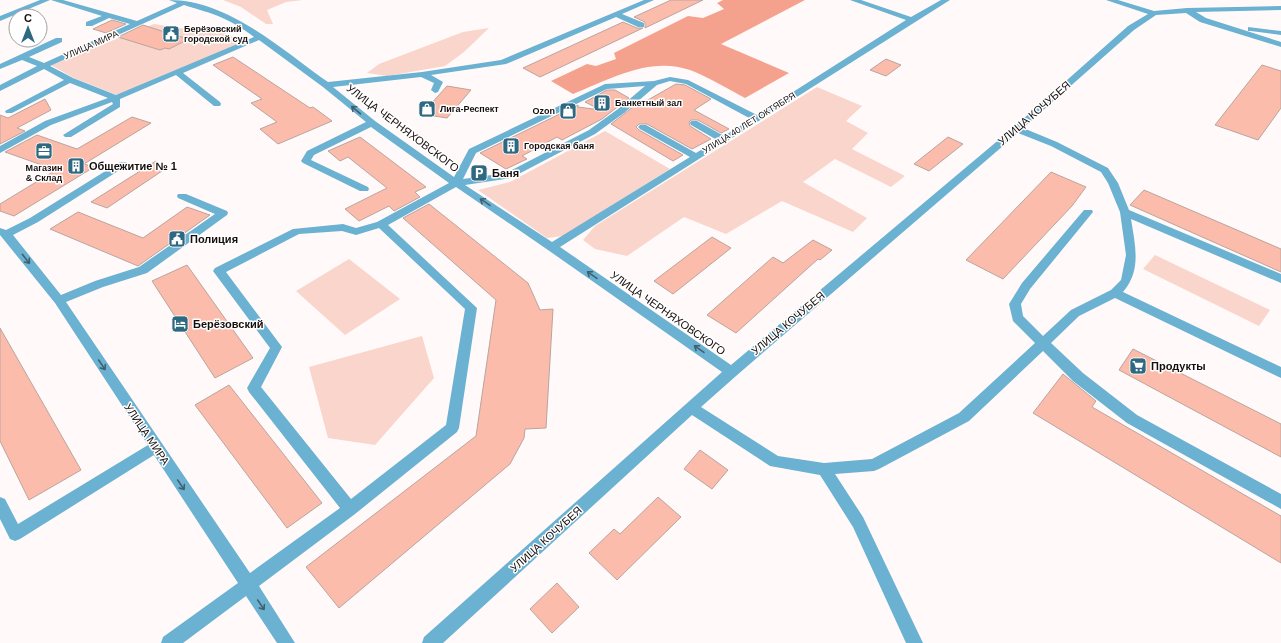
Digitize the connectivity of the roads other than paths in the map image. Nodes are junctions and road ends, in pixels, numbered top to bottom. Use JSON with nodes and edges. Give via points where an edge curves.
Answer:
{"nodes":[{"id":1,"x":46,"y":0,"type":"edge"},
{"id":2,"x":55,"y":0,"type":"edge"},
{"id":3,"x":173,"y":0,"type":"edge"},
{"id":4,"x":205,"y":0,"type":"edge"},
{"id":5,"x":650,"y":0,"type":"edge"},
{"id":6,"x":854,"y":0,"type":"edge"},
{"id":7,"x":946,"y":0,"type":"edge"},
{"id":8,"x":1110,"y":0,"type":"edge"},
{"id":9,"x":188,"y":4,"type":"junction"},
{"id":10,"x":1281,"y":8,"type":"edge"},
{"id":11,"x":1188,"y":10,"type":"junction"},
{"id":12,"x":1154,"y":13,"type":"junction"},
{"id":13,"x":618,"y":15,"type":"junction"},
{"id":14,"x":108,"y":16,"type":"junction"},
{"id":15,"x":0,"y":19,"type":"edge"},
{"id":16,"x":912,"y":20,"type":"junction"},
{"id":17,"x":89,"y":24,"type":"dead end"},
{"id":18,"x":138,"y":24,"type":"junction"},
{"id":19,"x":641,"y":25,"type":"dead end"},
{"id":20,"x":1229,"y":28,"type":"junction"},
{"id":21,"x":1281,"y":33,"type":"edge"},
{"id":22,"x":261,"y":37,"type":"junction"},
{"id":23,"x":59,"y":40,"type":"dead end"},
{"id":24,"x":1281,"y":45,"type":"edge"},
{"id":25,"x":22,"y":57,"type":"junction"},
{"id":26,"x":44,"y":66,"type":"junction"},
{"id":27,"x":0,"y":67,"type":"edge"},
{"id":28,"x":177,"y":72,"type":"junction"},
{"id":29,"x":422,"y":74,"type":"junction"},
{"id":30,"x":70,"y":80,"type":"junction"},
{"id":31,"x":654,"y":83,"type":"junction"},
{"id":32,"x":326,"y":85,"type":"junction"},
{"id":33,"x":0,"y":88,"type":"edge"},
{"id":34,"x":435,"y":90,"type":"dead end"},
{"id":35,"x":116,"y":98,"type":"junction"},
{"id":36,"x":217,"y":104,"type":"dead end"},
{"id":37,"x":9,"y":111,"type":"dead end"},
{"id":38,"x":757,"y":118,"type":"junction"},
{"id":39,"x":372,"y":123,"type":"junction"},
{"id":40,"x":694,"y":123,"type":"dead end"},
{"id":41,"x":643,"y":127,"type":"dead end"},
{"id":42,"x":1017,"y":129,"type":"junction"},
{"id":43,"x":68,"y":135,"type":"dead end"},
{"id":44,"x":724,"y":140,"type":"junction"},
{"id":45,"x":0,"y":150,"type":"edge"},
{"id":46,"x":696,"y":157,"type":"junction"},
{"id":47,"x":123,"y":164,"type":"dead end"},
{"id":48,"x":456,"y":183,"type":"junction"},
{"id":49,"x":364,"y":189,"type":"dead end"},
{"id":50,"x":182,"y":196,"type":"dead end"},
{"id":51,"x":1088,"y":212,"type":"dead end"},
{"id":52,"x":1125,"y":212,"type":"junction"},
{"id":53,"x":381,"y":224,"type":"junction"},
{"id":54,"x":3,"y":232,"type":"edge"},
{"id":55,"x":552,"y":246,"type":"junction"},
{"id":56,"x":1281,"y":279,"type":"edge"},
{"id":57,"x":1115,"y":293,"type":"junction"},
{"id":58,"x":58,"y":300,"type":"junction"},
{"id":59,"x":1044,"y":343,"type":"junction"},
{"id":60,"x":731,"y":372,"type":"junction"},
{"id":61,"x":1281,"y":373,"type":"edge"},
{"id":62,"x":691,"y":408,"type":"junction"},
{"id":63,"x":156,"y":447,"type":"junction"},
{"id":64,"x":824,"y":469,"type":"junction"},
{"id":65,"x":1281,"y":502,"type":"edge"},
{"id":66,"x":0,"y":504,"type":"edge"},
{"id":67,"x":350,"y":509,"type":"junction"},
{"id":68,"x":248,"y":585,"type":"junction"},
{"id":69,"x":170,"y":643,"type":"edge"},
{"id":70,"x":287,"y":643,"type":"edge"},
{"id":71,"x":430,"y":643,"type":"edge"},
{"id":72,"x":915,"y":643,"type":"edge"}],
"edges":[{"from":1,"to":15,"type":"street"},
{"from":2,"to":14,"type":"street"},
{"from":3,"to":9,"type":"street","name":"УЛИЦА ЧЕРНЯХОВСКОГО"},
{"from":4,"to":9,"type":"street","name":"УЛИЦА МИРА"},
{"from":5,"to":13,"type":"street"},
{"from":6,"to":16,"type":"street"},
{"from":7,"to":16,"type":"street","name":"УЛИЦА 40 ЛЕТ ОКТЯБРЯ"},
{"from":8,"to":12,"type":"street"},
{"from":9,"to":18,"type":"street","name":"УЛИЦА МИРА"},
{"from":9,"to":22,"type":"street","name":"УЛИЦА ЧЕРНЯХОВСКОГО","via":[[220,13]]},
{"from":10,"to":11,"type":"street"},
{"from":11,"to":12,"type":"street"},
{"from":11,"to":20,"type":"street","via":[[1203,20]]},
{"from":12,"to":42,"type":"street","name":"УЛИЦА КОЧУБЕЯ","via":[[1131,28]]},
{"from":13,"to":19,"type":"street"},
{"from":13,"to":29,"type":"street","via":[[503,62]]},
{"from":14,"to":17,"type":"street"},
{"from":14,"to":18,"type":"street"},
{"from":16,"to":38,"type":"street","name":"УЛИЦА 40 ЛЕТ ОКТЯБРЯ"},
{"from":18,"to":26,"type":"street","name":"УЛИЦА МИРА"},
{"from":20,"to":21,"type":"street"},
{"from":20,"to":24,"type":"street"},
{"from":22,"to":28,"type":"street"},
{"from":22,"to":32,"type":"street","name":"УЛИЦА ЧЕРНЯХОВСКОГО"},
{"from":23,"to":25,"type":"street"},
{"from":25,"to":26,"type":"street"},
{"from":25,"to":27,"type":"street"},
{"from":26,"to":30,"type":"street"},
{"from":26,"to":33,"type":"street","name":"УЛИЦА МИРА"},
{"from":28,"to":35,"type":"street"},
{"from":28,"to":36,"type":"street"},
{"from":29,"to":32,"type":"street"},
{"from":29,"to":34,"type":"street","via":[[439,82]]},
{"from":30,"to":35,"type":"street"},
{"from":30,"to":37,"type":"street"},
{"from":31,"to":38,"type":"street","via":[[670,79],[688,82]]},
{"from":31,"to":48,"type":"street","via":[[592,132],[508,176]]},
{"from":31,"to":48,"type":"street","via":[[605,87],[472,151]]},
{"from":39,"to":32,"type":"street","name":"УЛИЦА ЧЕРНЯХОВСКОГО","one_way":true},
{"from":35,"to":43,"type":"street","via":[[117,106]]},
{"from":35,"to":45,"type":"street","via":[[48,123]]},
{"from":38,"to":44,"type":"street","name":"УЛИЦА 40 ЛЕТ ОКТЯБРЯ"},
{"from":39,"to":48,"type":"street","name":"УЛИЦА ЧЕРНЯХОВСКОГО"},
{"from":39,"to":49,"type":"street","via":[[310,153],[306,161]]},
{"from":40,"to":44,"type":"street"},
{"from":41,"to":46,"type":"street"},
{"from":42,"to":52,"type":"street","via":[[1054,144],[1105,170]]},
{"from":42,"to":60,"type":"street","name":"УЛИЦА КОЧУБЕЯ"},
{"from":44,"to":46,"type":"street","name":"УЛИЦА 40 ЛЕТ ОКТЯБРЯ"},
{"from":46,"to":55,"type":"street","name":"УЛИЦА 40 ЛЕТ ОКТЯБРЯ"},
{"from":47,"to":54,"type":"street","via":[[34,220]]},
{"from":48,"to":53,"type":"street"},
{"from":55,"to":48,"type":"street","name":"УЛИЦА ЧЕРНЯХОВСКОГО","one_way":true},
{"from":50,"to":58,"type":"street","via":[[223,213],[143,270]]},
{"from":51,"to":59,"type":"street","via":[[1026,286],[1015,304],[1017,318]]},
{"from":52,"to":56,"type":"street"},
{"from":52,"to":57,"type":"street","via":[[1131,256],[1126,281]]},
{"from":53,"to":67,"type":"street","via":[[471,308],[452,428]]},
{"from":53,"to":67,"type":"street","via":[[356,232],[343,227],[297,231],[219,271],[276,347],[254,388]]},
{"from":54,"to":58,"type":"street","name":"УЛИЦА МИРА","one_way":true},
{"from":60,"to":55,"type":"street","name":"УЛИЦА ЧЕРНЯХОВСКОГО","one_way":true},
{"from":57,"to":59,"type":"street","via":[[1075,313]]},
{"from":57,"to":61,"type":"street"},
{"from":58,"to":63,"type":"street","name":"УЛИЦА МИРА","one_way":true},
{"from":59,"to":64,"type":"street","via":[[964,417],[874,465]]},
{"from":59,"to":65,"type":"street","via":[[1078,377],[1132,419]]},
{"from":60,"to":62,"type":"street","name":"УЛИЦА КОЧУБЕЯ"},
{"from":62,"to":64,"type":"street","via":[[775,462]]},
{"from":62,"to":71,"type":"street","name":"УЛИЦА КОЧУБЕЯ"},
{"from":63,"to":66,"type":"street","via":[[15,534]]},
{"from":63,"to":68,"type":"street","name":"УЛИЦА МИРА","one_way":true},
{"from":64,"to":72,"type":"street","via":[[858,522]]},
{"from":67,"to":68,"type":"street"},
{"from":68,"to":69,"type":"street"},
{"from":68,"to":70,"type":"street","name":"УЛИЦА МИРА","one_way":true}]}
